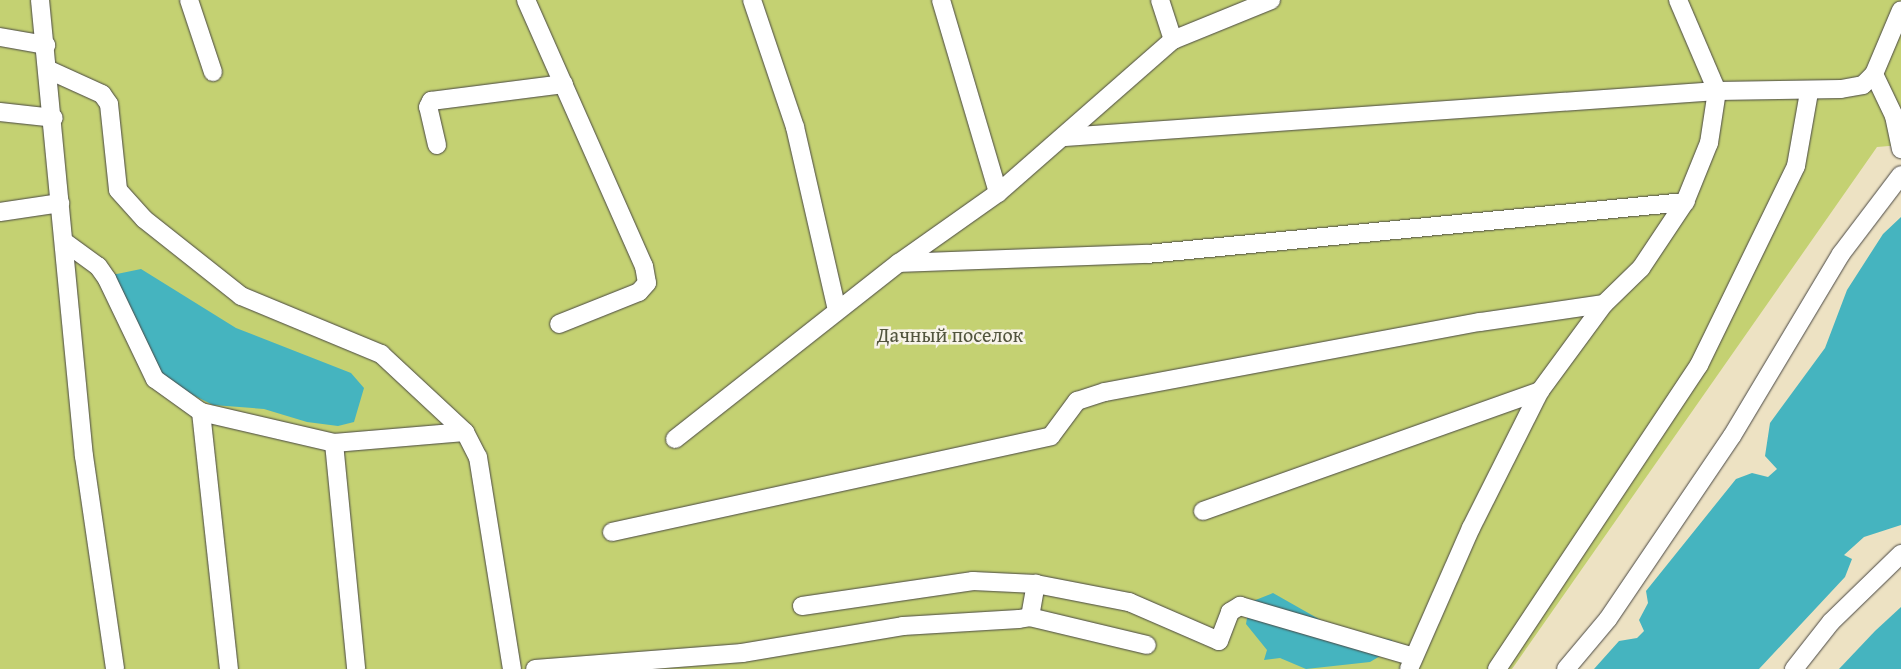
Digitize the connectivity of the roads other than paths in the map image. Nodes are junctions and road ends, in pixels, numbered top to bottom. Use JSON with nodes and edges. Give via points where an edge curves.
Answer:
{"nodes":[{"id":1,"x":40,"y":0,"type":"edge"},
{"id":2,"x":189,"y":0,"type":"edge"},
{"id":3,"x":526,"y":0,"type":"edge"},
{"id":4,"x":752,"y":0,"type":"edge"},
{"id":5,"x":941,"y":0,"type":"edge"},
{"id":6,"x":1160,"y":0,"type":"edge"},
{"id":7,"x":1271,"y":0,"type":"edge"},
{"id":8,"x":1678,"y":0,"type":"edge"},
{"id":9,"x":1901,"y":10,"type":"edge"},
{"id":10,"x":0,"y":37,"type":"edge"},
{"id":11,"x":1173,"y":40,"type":"junction"},
{"id":12,"x":46,"y":44,"type":"junction"},
{"id":13,"x":50,"y":70,"type":"junction"},
{"id":14,"x":214,"y":72,"type":"dead end"},
{"id":15,"x":1874,"y":74,"type":"junction"},
{"id":16,"x":564,"y":84,"type":"junction"},
{"id":17,"x":1717,"y":91,"type":"junction"},
{"id":18,"x":1809,"y":92,"type":"junction"},
{"id":19,"x":0,"y":112,"type":"edge"},
{"id":20,"x":54,"y":118,"type":"junction"},
{"id":21,"x":1065,"y":137,"type":"junction"},
{"id":22,"x":436,"y":145,"type":"dead end"},
{"id":23,"x":1901,"y":149,"type":"edge"},
{"id":24,"x":1901,"y":174,"type":"edge"},
{"id":25,"x":998,"y":193,"type":"junction"},
{"id":26,"x":1685,"y":202,"type":"junction"},
{"id":27,"x":60,"y":203,"type":"junction"},
{"id":28,"x":0,"y":212,"type":"edge"},
{"id":29,"x":66,"y":242,"type":"junction"},
{"id":30,"x":899,"y":263,"type":"junction"},
{"id":31,"x":1604,"y":304,"type":"junction"},
{"id":32,"x":837,"y":310,"type":"junction"},
{"id":33,"x":559,"y":324,"type":"dead end"},
{"id":34,"x":1540,"y":391,"type":"junction"},
{"id":35,"x":201,"y":412,"type":"junction"},
{"id":36,"x":465,"y":432,"type":"junction"},
{"id":37,"x":675,"y":439,"type":"dead end"},
{"id":38,"x":334,"y":443,"type":"junction"},
{"id":39,"x":1204,"y":511,"type":"dead end"},
{"id":40,"x":612,"y":532,"type":"dead end"},
{"id":41,"x":1901,"y":554,"type":"edge"},
{"id":42,"x":1036,"y":584,"type":"junction"},
{"id":43,"x":802,"y":606,"type":"dead end"},
{"id":44,"x":1030,"y":617,"type":"junction"},
{"id":45,"x":1146,"y":646,"type":"dead end"},
{"id":46,"x":1412,"y":663,"type":"edge"},
{"id":47,"x":115,"y":669,"type":"edge"},
{"id":48,"x":229,"y":669,"type":"edge"},
{"id":49,"x":356,"y":669,"type":"edge"},
{"id":50,"x":512,"y":669,"type":"edge"},
{"id":51,"x":535,"y":669,"type":"edge"},
{"id":52,"x":1497,"y":669,"type":"edge"},
{"id":53,"x":1566,"y":669,"type":"edge"},
{"id":54,"x":1794,"y":669,"type":"edge"}],
"edges":[{"from":1,"to":12,"type":"street"},
{"from":2,"to":14,"type":"street"},
{"from":3,"to":16,"type":"street"},
{"from":4,"to":32,"type":"street","via":[[795,127]]},
{"from":5,"to":25,"type":"street"},
{"from":6,"to":11,"type":"street"},
{"from":7,"to":11,"type":"street"},
{"from":8,"to":17,"type":"street"},
{"from":9,"to":15,"type":"street"},
{"from":10,"to":12,"type":"street"},
{"from":11,"to":21,"type":"street"},
{"from":12,"to":13,"type":"street"},
{"from":13,"to":20,"type":"street"},
{"from":13,"to":36,"type":"street","via":[[102,94],[109,104],[115,182],[126,203],[144,219],[241,296],[381,354]]},
{"from":15,"to":18,"type":"street","via":[[1863,86]]},
{"from":15,"to":23,"type":"street","via":[[1894,116]]},
{"from":16,"to":22,"type":"street","via":[[431,101],[428,107]]},
{"from":16,"to":33,"type":"street","via":[[644,266],[647,283],[639,292]]},
{"from":17,"to":18,"type":"street"},
{"from":17,"to":21,"type":"street"},
{"from":17,"to":26,"type":"street","via":[[1709,143]]},
{"from":18,"to":52,"type":"street","via":[[1796,166],[1699,365]]},
{"from":19,"to":20,"type":"street"},
{"from":20,"to":27,"type":"street"},
{"from":21,"to":25,"type":"street"},
{"from":24,"to":53,"type":"street","via":[[1841,254],[1732,436],[1608,619]]},
{"from":25,"to":30,"type":"street"},
{"from":26,"to":30,"type":"street","via":[[1147,254]]},
{"from":26,"to":31,"type":"street","via":[[1641,268]]},
{"from":27,"to":28,"type":"street"},
{"from":27,"to":29,"type":"street"},
{"from":29,"to":35,"type":"street","via":[[98,266],[107,279],[155,379]]},
{"from":29,"to":47,"type":"street","via":[[84,456]]},
{"from":30,"to":32,"type":"street"},
{"from":31,"to":34,"type":"street"},
{"from":31,"to":40,"type":"street","via":[[1480,322],[1105,392],[1077,401],[1051,436]]},
{"from":32,"to":37,"type":"street"},
{"from":34,"to":39,"type":"street"},
{"from":34,"to":46,"type":"street","via":[[1471,528]]},
{"from":35,"to":38,"type":"street"},
{"from":35,"to":48,"type":"street"},
{"from":36,"to":38,"type":"street"},
{"from":36,"to":50,"type":"street","via":[[480,465]]},
{"from":38,"to":49,"type":"street"},
{"from":41,"to":54,"type":"street","via":[[1831,622]]},
{"from":42,"to":43,"type":"street","via":[[973,581]]},
{"from":42,"to":44,"type":"street"},
{"from":42,"to":46,"type":"street","via":[[1129,602],[1219,641],[1230,612],[1240,606]]},
{"from":44,"to":45,"type":"street"},
{"from":44,"to":51,"type":"street","via":[[903,626],[742,653]]}]}
